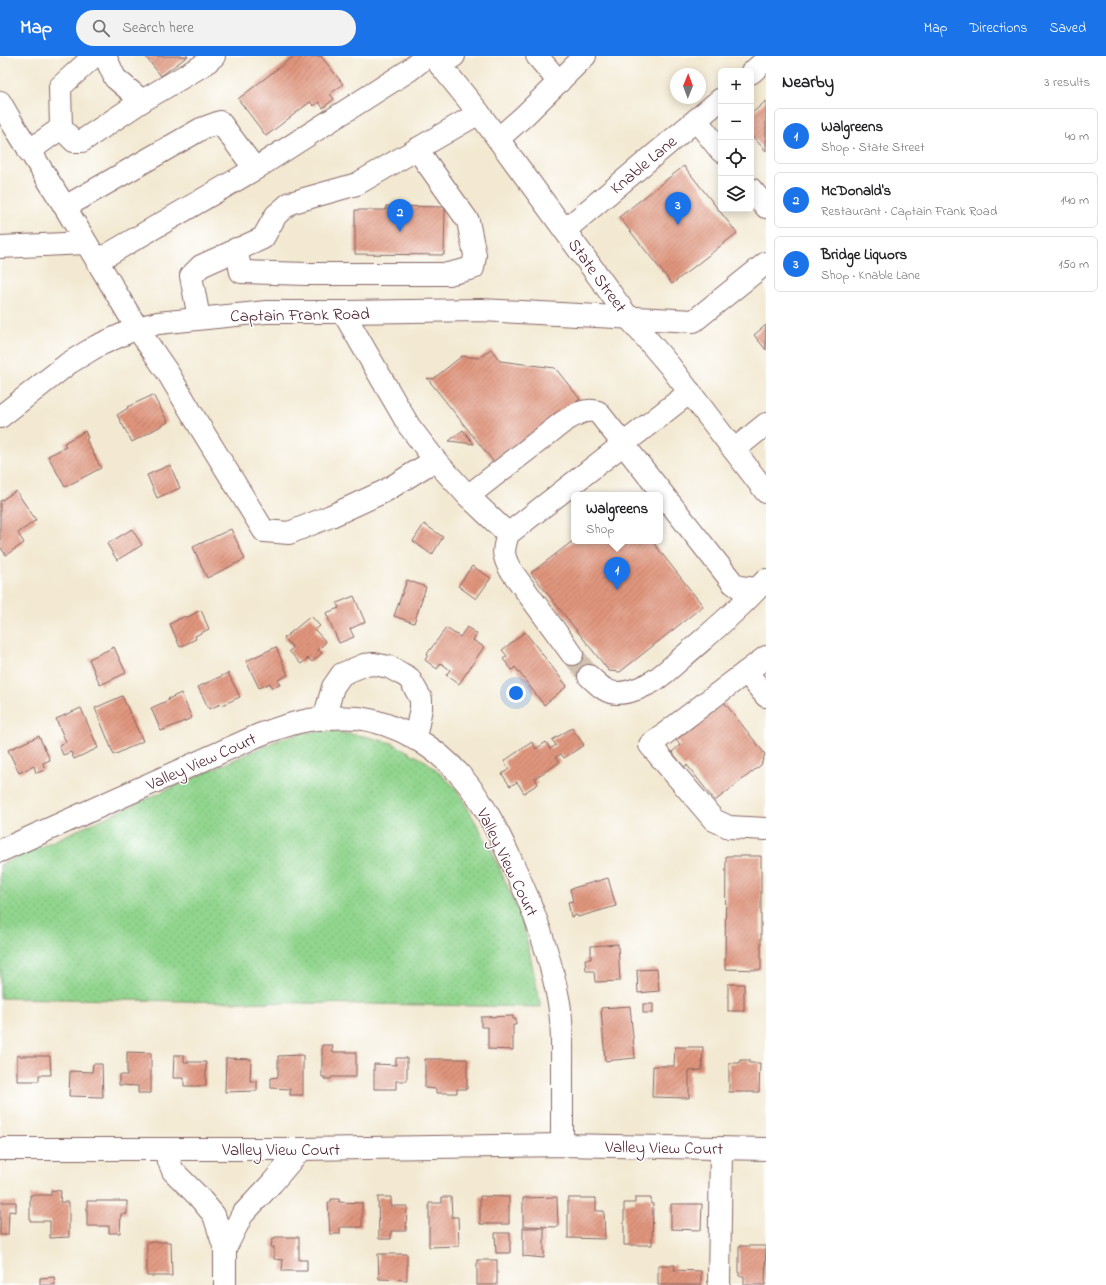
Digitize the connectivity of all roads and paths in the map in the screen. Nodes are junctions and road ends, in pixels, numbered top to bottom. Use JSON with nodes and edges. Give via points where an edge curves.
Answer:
{"nodes":[{"id":1,"x":94,"y":56,"type":"edge"},
{"id":2,"x":105,"y":56,"type":"edge"},
{"id":3,"x":214,"y":56,"type":"edge"},
{"id":4,"x":537,"y":56,"type":"edge"},
{"id":5,"x":585,"y":56,"type":"edge"},
{"id":6,"x":439,"y":58,"type":"edge"},
{"id":7,"x":766,"y":60,"type":"edge"},
{"id":8,"x":754,"y":70,"type":"edge"},
{"id":9,"x":559,"y":82,"type":"junction"},
{"id":10,"x":142,"y":101,"type":"junction"},
{"id":11,"x":0,"y":102,"type":"edge"},
{"id":12,"x":718,"y":102,"type":"edge"},
{"id":13,"x":479,"y":113,"type":"junction"},
{"id":14,"x":696,"y":120,"type":"junction"},
{"id":15,"x":5,"y":125,"type":"edge"},
{"id":16,"x":60,"y":128,"type":"junction"},
{"id":17,"x":498,"y":139,"type":"junction"},
{"id":18,"x":718,"y":147,"type":"edge"},
{"id":19,"x":417,"y":149,"type":"junction"},
{"id":20,"x":29,"y":151,"type":"junction"},
{"id":21,"x":255,"y":169,"type":"junction"},
{"id":22,"x":754,"y":193,"type":"edge"},
{"id":23,"x":65,"y":207,"type":"junction"},
{"id":24,"x":766,"y":207,"type":"edge"},
{"id":25,"x":565,"y":230,"type":"junction"},
{"id":26,"x":0,"y":247,"type":"edge"},
{"id":27,"x":236,"y":249,"type":"junction"},
{"id":28,"x":92,"y":252,"type":"junction"},
{"id":29,"x":766,"y":263,"type":"edge"},
{"id":30,"x":343,"y":312,"type":"junction"},
{"id":31,"x":199,"y":318,"type":"junction"},
{"id":32,"x":628,"y":318,"type":"junction"},
{"id":33,"x":137,"y":328,"type":"junction"},
{"id":34,"x":690,"y":392,"type":"junction"},
{"id":35,"x":0,"y":417,"type":"edge"},
{"id":36,"x":766,"y":424,"type":"edge"},
{"id":37,"x":624,"y":445,"type":"junction"},
{"id":38,"x":734,"y":450,"type":"junction"},
{"id":39,"x":435,"y":460,"type":"junction"},
{"id":40,"x":661,"y":492,"type":"edge"},
{"id":41,"x":766,"y":492,"type":"edge"},
{"id":42,"x":663,"y":494,"type":"edge"},
{"id":43,"x":468,"y":496,"type":"junction"},
{"id":44,"x":508,"y":534,"type":"junction"},
{"id":45,"x":761,"y":584,"type":"edge"},
{"id":46,"x":572,"y":654,"type":"tunnel mouth"},
{"id":47,"x":766,"y":657,"type":"edge"},
{"id":48,"x":746,"y":672,"type":"junction"},
{"id":49,"x":589,"y":676,"type":"tunnel mouth"},
{"id":50,"x":766,"y":696,"type":"edge"},
{"id":51,"x":324,"y":719,"type":"junction"},
{"id":52,"x":415,"y":738,"type":"junction"},
{"id":53,"x":766,"y":829,"type":"edge"},
{"id":54,"x":0,"y":851,"type":"edge"},
{"id":55,"x":562,"y":1145,"type":"junction"},
{"id":56,"x":0,"y":1149,"type":"edge"},
{"id":57,"x":164,"y":1149,"type":"junction"},
{"id":58,"x":301,"y":1149,"type":"junction"},
{"id":59,"x":721,"y":1149,"type":"junction"},
{"id":60,"x":766,"y":1149,"type":"edge"},
{"id":61,"x":225,"y":1249,"type":"junction"},
{"id":62,"x":225,"y":1285,"type":"edge"},
{"id":63,"x":720,"y":1285,"type":"edge"}],
"edges":[{"from":1,"to":16,"type":"street","via":[[60,87]]},
{"from":2,"to":10,"type":"street","via":[[115,78]]},
{"from":3,"to":10,"type":"street","via":[[205,64]]},
{"from":4,"to":9,"type":"street"},
{"from":5,"to":9,"type":"street"},
{"from":6,"to":13,"type":"street","name":"State Street"},
{"from":6,"to":21,"type":"street","via":[[408,70]]},
{"from":7,"to":8,"type":"street"},
{"from":9,"to":17,"type":"street"},
{"from":10,"to":16,"type":"street","via":[[82,141],[74,141]]},
{"from":11,"to":15,"type":"street"},
{"from":12,"to":14,"type":"street","name":"Knable Lane"},
{"from":13,"to":17,"type":"street","name":"State Street"},
{"from":13,"to":19,"type":"street"},
{"from":14,"to":18,"type":"street"},
{"from":14,"to":25,"type":"street","name":"Knable Lane"},
{"from":15,"to":20,"type":"street"},
{"from":16,"to":20,"type":"street"},
{"from":17,"to":25,"type":"street","name":"State Street"},
{"from":19,"to":27,"type":"street","via":[[357,184],[290,203],[276,215],[263,238]]},
{"from":19,"to":27,"type":"street","via":[[468,221],[475,255],[472,268],[448,274],[241,272]]},
{"from":20,"to":23,"type":"street"},
{"from":21,"to":23,"type":"street","via":[[220,122],[201,129]]},
{"from":21,"to":28,"type":"street"},
{"from":22,"to":24,"type":"street"},
{"from":23,"to":28,"type":"street"},
{"from":25,"to":32,"type":"street","name":"State Street"},
{"from":26,"to":28,"type":"street"},
{"from":27,"to":31,"type":"street","via":[[201,266],[191,276]]},
{"from":28,"to":33,"type":"street"},
{"from":29,"to":32,"type":"street","via":[[694,321]]},
{"from":30,"to":31,"type":"street","name":"Captain Frank Road","via":[[266,312]]},
{"from":30,"to":32,"type":"street","name":"Captain Frank Road","via":[[481,310]]},
{"from":30,"to":39,"type":"street","via":[[409,426]]},
{"from":31,"to":33,"type":"street","name":"Captain Frank Road"},
{"from":32,"to":34,"type":"street","name":"State Street"},
{"from":33,"to":35,"type":"street","name":"Captain Frank Road","via":[[97,346],[69,363]]},
{"from":33,"to":39,"type":"street","via":[[168,373],[264,531],[288,533],[331,516],[385,491]]},
{"from":34,"to":37,"type":"street"},
{"from":34,"to":38,"type":"street","name":"State Street"},
{"from":36,"to":38,"type":"street"},
{"from":37,"to":40,"type":"street"},
{"from":37,"to":43,"type":"street","via":[[598,412],[586,411],[576,414]]},
{"from":37,"to":44,"type":"street"},
{"from":38,"to":41,"type":"street","name":"State Street"},
{"from":39,"to":43,"type":"street"},
{"from":42,"to":45,"type":"street","via":[[733,583],[739,587]]},
{"from":43,"to":44,"type":"street"},
{"from":44,"to":46,"type":"street","via":[[504,558]]},
{"from":45,"to":49,"type":"street","via":[[735,612],[647,685],[617,693],[600,687]]},
{"from":47,"to":48,"type":"street"},
{"from":48,"to":50,"type":"street"},
{"from":48,"to":53,"type":"street","via":[[650,745],[714,820],[729,827]]},
{"from":51,"to":52,"type":"street","name":"Valley View Court","via":[[359,718],[383,724]]},
{"from":51,"to":52,"type":"street","via":[[333,687],[342,674],[364,665],[389,667],[409,678],[421,699]]},
{"from":51,"to":54,"type":"street","name":"Valley View Court","via":[[283,726]]},
{"from":52,"to":55,"type":"street","name":"Valley View Court","via":[[445,759],[476,797],[501,839],[540,928],[559,1004],[562,1036]]},
{"from":55,"to":58,"type":"street","name":"Valley View Court"},
{"from":55,"to":59,"type":"street","name":"Valley View Court"},
{"from":56,"to":57,"type":"street","name":"Valley View Court"},
{"from":57,"to":58,"type":"street","name":"Valley View Court"},
{"from":57,"to":61,"type":"street","via":[[173,1171],[214,1215]]},
{"from":58,"to":61,"type":"street","via":[[242,1216]]},
{"from":59,"to":60,"type":"street","name":"Valley View Court"},
{"from":59,"to":63,"type":"street"},
{"from":61,"to":62,"type":"street"}]}
